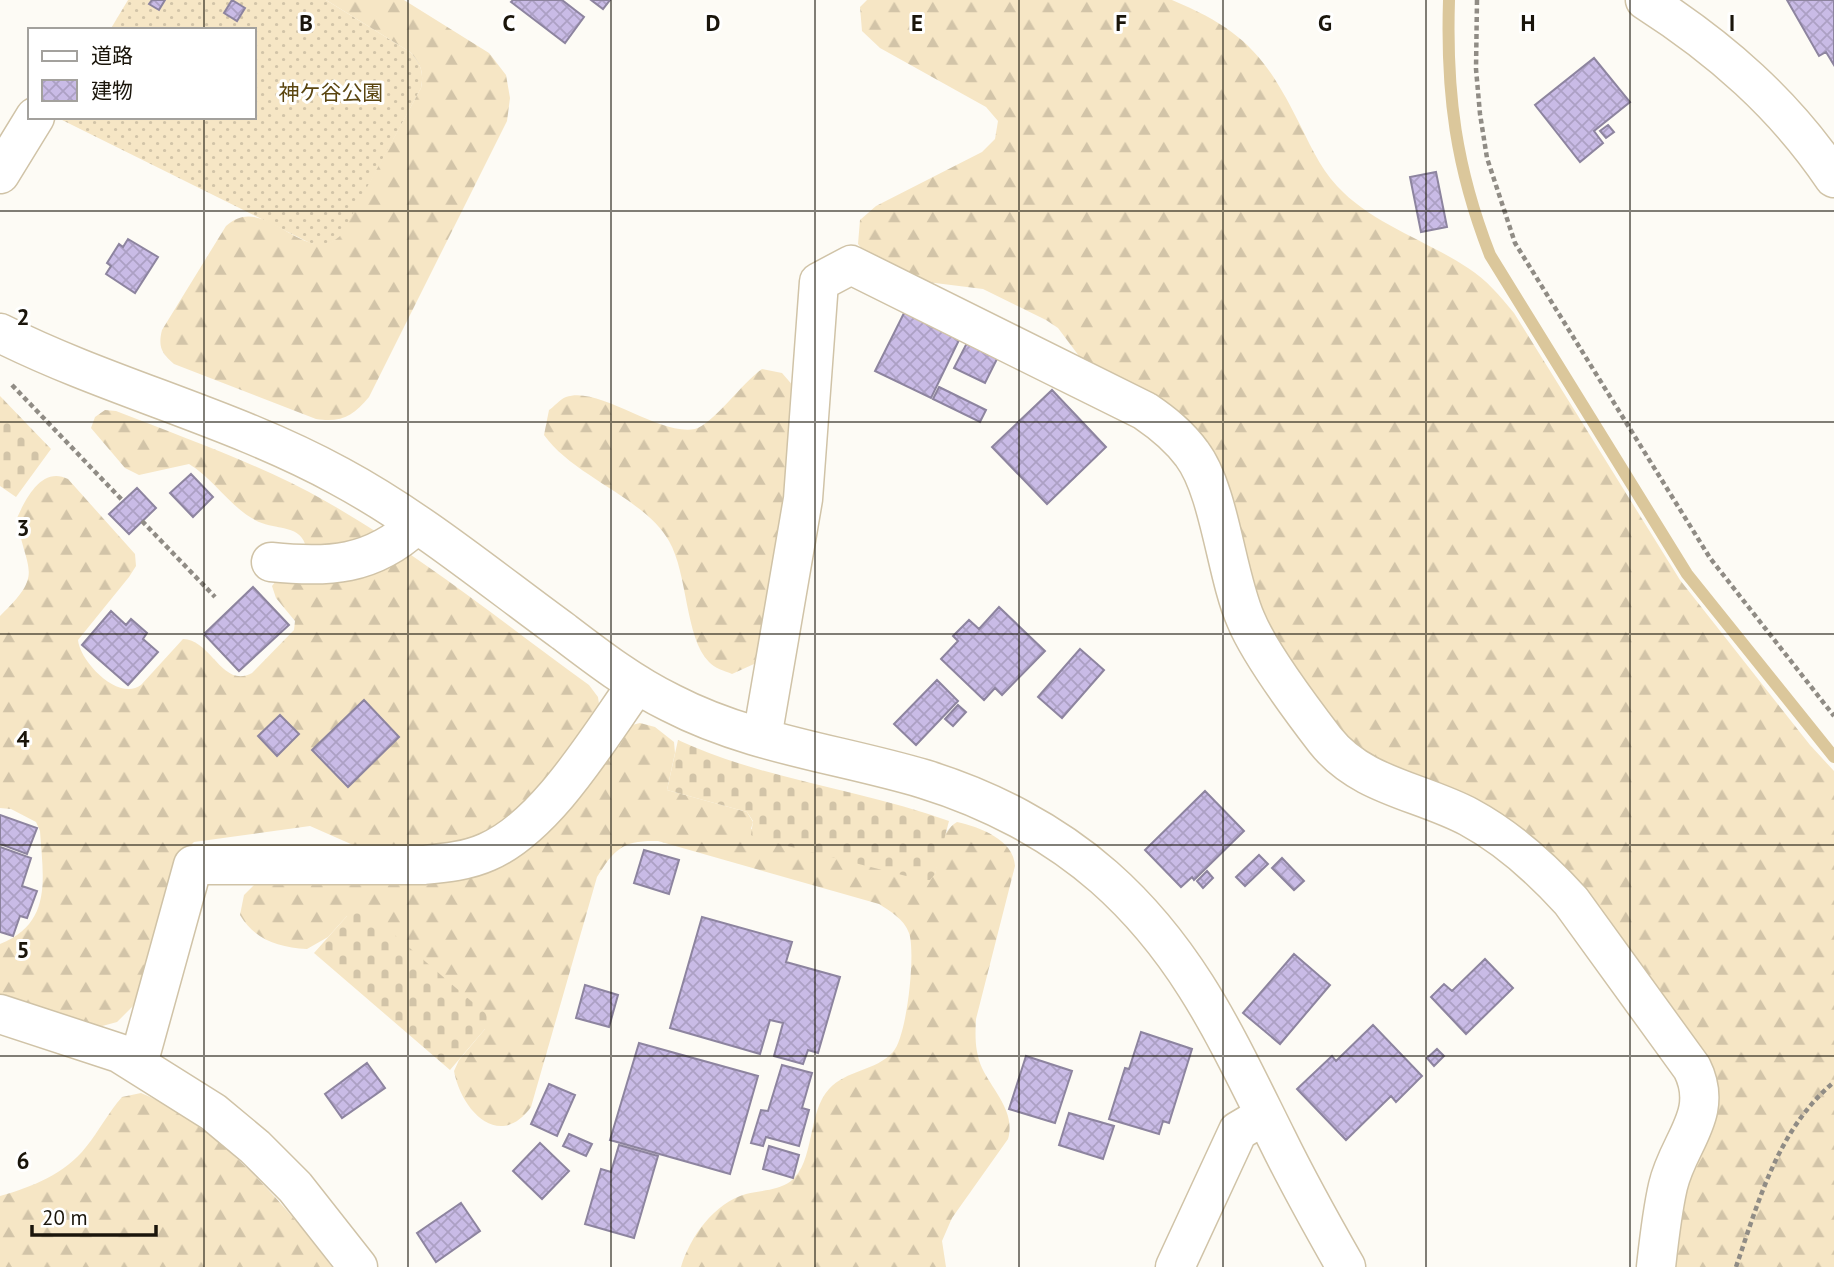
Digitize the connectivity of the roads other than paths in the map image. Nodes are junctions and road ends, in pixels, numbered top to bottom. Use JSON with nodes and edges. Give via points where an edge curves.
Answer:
{"nodes":[{"id":1,"x":1645,"y":0,"type":"edge"},
{"id":2,"x":35,"y":119,"type":"edge"},
{"id":3,"x":0,"y":174,"type":"edge"},
{"id":4,"x":1834,"y":178,"type":"edge"},
{"id":5,"x":0,"y":332,"type":"edge"},
{"id":6,"x":416,"y":525,"type":"junction"},
{"id":7,"x":271,"y":562,"type":"dead end"},
{"id":8,"x":637,"y":684,"type":"junction"},
{"id":9,"x":762,"y":738,"type":"junction"},
{"id":10,"x":0,"y":1014,"type":"edge"},
{"id":11,"x":138,"y":1064,"type":"junction"},
{"id":12,"x":1265,"y":1115,"type":"junction"},
{"id":13,"x":358,"y":1267,"type":"edge"},
{"id":14,"x":1175,"y":1267,"type":"edge"},
{"id":15,"x":1346,"y":1267,"type":"edge"},
{"id":16,"x":1656,"y":1267,"type":"edge"}],
"edges":[{"from":1,"to":4,"type":"street","via":[[1700,36],[1760,88]]},
{"from":2,"to":3,"type":"street"},
{"from":5,"to":6,"type":"street","via":[[251,434],[340,476]]},
{"from":6,"to":7,"type":"street","via":[[402,538],[362,559],[316,567]]},
{"from":6,"to":8,"type":"street"},
{"from":8,"to":9,"type":"street","via":[[715,723]]},
{"from":8,"to":11,"type":"street","via":[[540,816],[487,852],[456,862],[424,865],[193,865]]},
{"from":9,"to":12,"type":"street","via":[[949,788],[1019,818],[1062,845],[1102,875],[1172,949],[1201,991]]},
{"from":9,"to":16,"type":"street","via":[[803,499],[819,282],[851,265],[1145,411],[1173,430],[1194,456],[1208,487],[1246,622],[1327,742],[1349,764],[1376,781],[1441,803],[1498,835],[1571,901],[1700,1084],[1702,1101],[1668,1183]]},
{"from":10,"to":11,"type":"street","via":[[119,1053]]},
{"from":11,"to":13,"type":"street","via":[[201,1104],[255,1147],[295,1187]]},
{"from":12,"to":14,"type":"street","via":[[1238,1131]]},
{"from":12,"to":15,"type":"street"}]}
